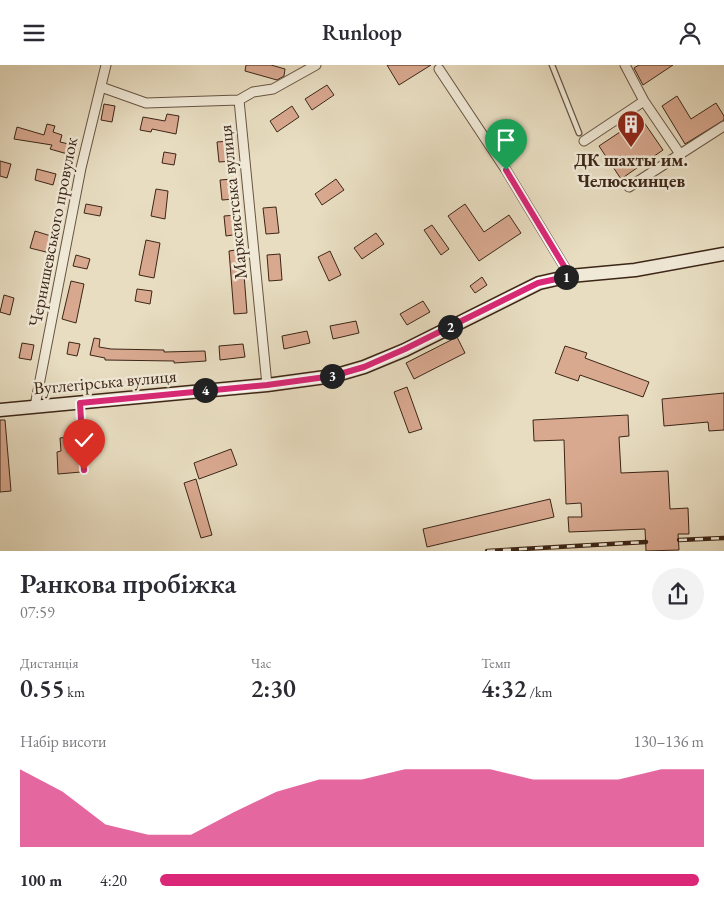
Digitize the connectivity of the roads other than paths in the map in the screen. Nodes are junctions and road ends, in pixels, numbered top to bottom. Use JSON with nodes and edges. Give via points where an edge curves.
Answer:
{"nodes":[{"id":1,"x":106,"y":65,"type":"edge"},
{"id":2,"x":316,"y":65,"type":"edge"},
{"id":3,"x":552,"y":65,"type":"edge"},
{"id":4,"x":625,"y":65,"type":"edge"},
{"id":5,"x":439,"y":69,"type":"dead end"},
{"id":6,"x":101,"y":87,"type":"junction"},
{"id":7,"x":239,"y":100,"type":"junction"},
{"id":8,"x":644,"y":101,"type":"junction"},
{"id":9,"x":724,"y":125,"type":"edge"},
{"id":10,"x":581,"y":137,"type":"joint"},
{"id":11,"x":680,"y":154,"type":"junction"},
{"id":12,"x":629,"y":187,"type":"dead end"},
{"id":13,"x":724,"y":254,"type":"edge"},
{"id":14,"x":570,"y":276,"type":"junction"},
{"id":15,"x":267,"y":385,"type":"junction"},
{"id":16,"x":80,"y":403,"type":"junction"},
{"id":17,"x":35,"y":406,"type":"junction"},
{"id":18,"x":0,"y":410,"type":"edge"},
{"id":19,"x":84,"y":470,"type":"dead end"}],
"edges":[{"from":1,"to":6,"type":"street","name":"Чернишевського провулок"},
{"from":2,"to":7,"type":"street","name":"Марксистська вулиця","via":[[273,89],[253,92]]},
{"from":3,"to":10,"type":"lane"},
{"from":4,"to":8,"type":"street"},
{"from":5,"to":14,"type":"street","via":[[506,170]]},
{"from":6,"to":7,"type":"street","via":[[146,103]]},
{"from":6,"to":17,"type":"street","name":"Чернишевського провулок","via":[[81,169]]},
{"from":7,"to":15,"type":"street","name":"Марксистська вулиця"},
{"from":8,"to":10,"type":"street"},
{"from":8,"to":11,"type":"street"},
{"from":9,"to":11,"type":"street"},
{"from":11,"to":12,"type":"street"},
{"from":13,"to":14,"type":"street","name":"Вуглегірська вулиця","via":[[635,271]]},
{"from":14,"to":15,"type":"street","name":"Вуглегірська вулиця","via":[[538,283],[364,367],[333,376]]},
{"from":15,"to":16,"type":"street","name":"Вуглегірська вулиця"},
{"from":16,"to":17,"type":"street","name":"Вуглегірська вулиця"},
{"from":16,"to":19,"type":"lane"},
{"from":17,"to":18,"type":"street","name":"Вуглегірська вулиця"}]}
